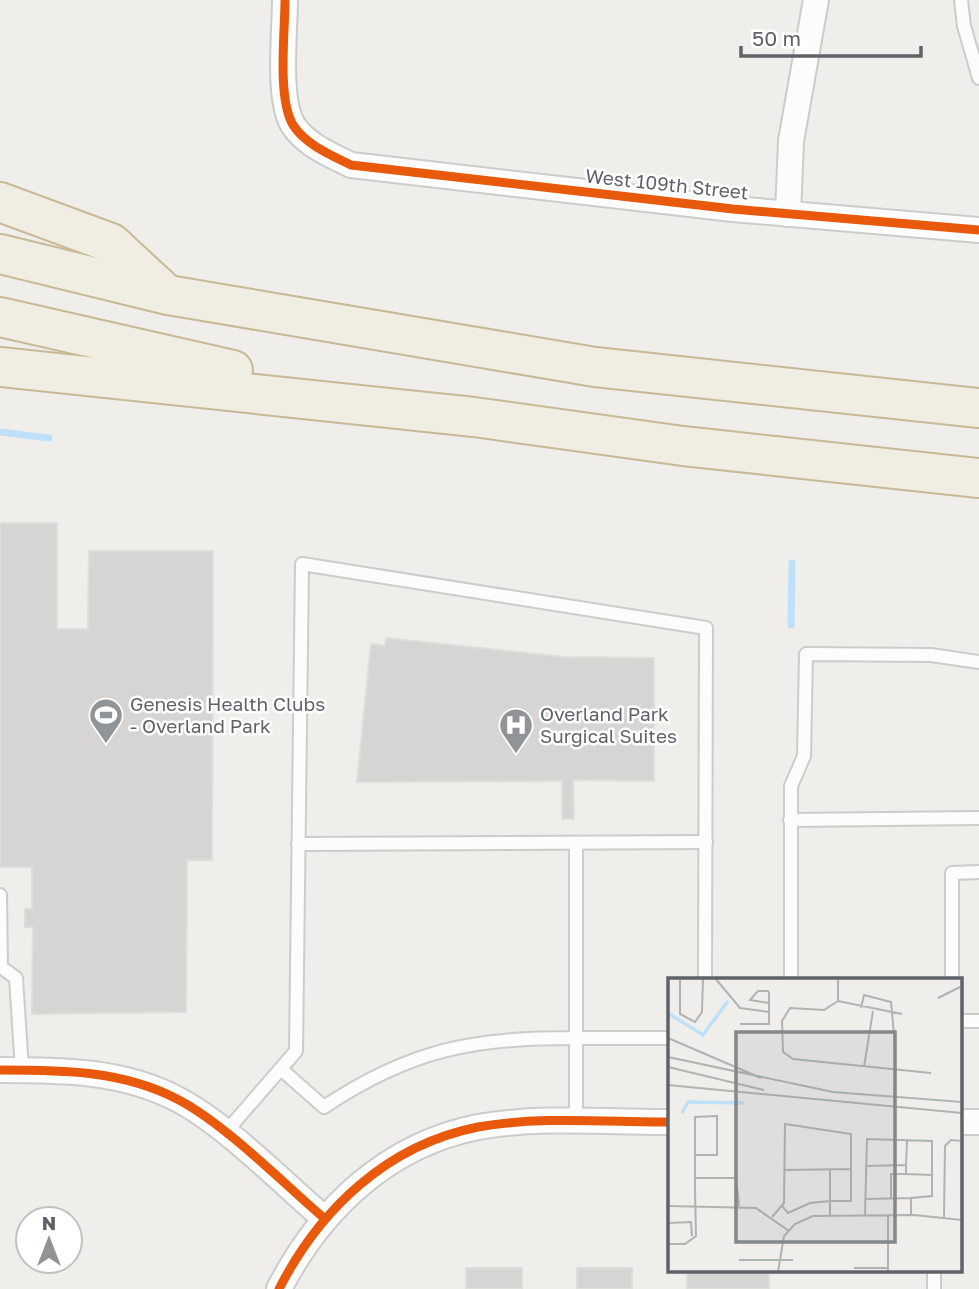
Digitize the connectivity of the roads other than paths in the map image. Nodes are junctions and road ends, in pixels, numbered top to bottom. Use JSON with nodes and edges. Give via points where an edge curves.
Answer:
{"nodes":[{"id":1,"x":285,"y":0,"type":"edge"},
{"id":2,"x":816,"y":0,"type":"edge"},
{"id":3,"x":961,"y":0,"type":"edge"},
{"id":4,"x":979,"y":78,"type":"edge"},
{"id":5,"x":0,"y":202,"type":"edge"},
{"id":6,"x":788,"y":214,"type":"junction"},
{"id":7,"x":979,"y":230,"type":"edge"},
{"id":8,"x":0,"y":254,"type":"edge"},
{"id":9,"x":167,"y":295,"type":"junction"},
{"id":10,"x":0,"y":317,"type":"edge"},
{"id":11,"x":0,"y":367,"type":"edge"},
{"id":12,"x":979,"y":408,"type":"edge"},
{"id":13,"x":474,"y":417,"type":"junction"},
{"id":14,"x":979,"y":478,"type":"edge"},
{"id":15,"x":979,"y":662,"type":"edge"},
{"id":16,"x":979,"y":818,"type":"edge"},
{"id":17,"x":790,"y":820,"type":"junction"},
{"id":18,"x":706,"y":842,"type":"junction"},
{"id":19,"x":576,"y":843,"type":"junction"},
{"id":20,"x":298,"y":844,"type":"junction"},
{"id":21,"x":979,"y":872,"type":"edge"},
{"id":22,"x":0,"y":895,"type":"edge"},
{"id":23,"x":705,"y":978,"type":"edge"},
{"id":24,"x":791,"y":978,"type":"edge"},
{"id":25,"x":952,"y":978,"type":"edge"},
{"id":26,"x":576,"y":1038,"type":"junction"},
{"id":27,"x":668,"y":1038,"type":"edge"},
{"id":28,"x":11,"y":1070,"type":"edge"},
{"id":29,"x":282,"y":1070,"type":"junction"},
{"id":30,"x":576,"y":1122,"type":"junction"},
{"id":31,"x":668,"y":1122,"type":"edge"},
{"id":32,"x":224,"y":1134,"type":"junction"},
{"id":33,"x":325,"y":1219,"type":"junction"},
{"id":34,"x":279,"y":1289,"type":"edge"}],
"edges":[{"from":1,"to":6,"type":"street","name":"West 109th Street","via":[[285,96],[293,124],[316,147],[351,165]]},
{"from":2,"to":6,"type":"street","via":[[791,141]]},
{"from":3,"to":4,"type":"lane"},
{"from":5,"to":9,"type":"highway","via":[[111,243]]},
{"from":6,"to":7,"type":"street","name":"West 109th Street"},
{"from":8,"to":9,"type":"highway"},
{"from":9,"to":12,"type":"highway","via":[[595,367]]},
{"from":10,"to":13,"type":"highway","via":[[260,376]]},
{"from":11,"to":13,"type":"highway"},
{"from":13,"to":14,"type":"highway","via":[[683,446]]},
{"from":15,"to":17,"type":"lane","via":[[931,655],[806,654],[804,756],[791,786]]},
{"from":16,"to":17,"type":"lane"},
{"from":17,"to":24,"type":"lane"},
{"from":18,"to":19,"type":"lane"},
{"from":18,"to":20,"type":"lane","via":[[706,628],[302,564]]},
{"from":18,"to":23,"type":"lane"},
{"from":19,"to":20,"type":"lane"},
{"from":19,"to":26,"type":"lane"},
{"from":20,"to":29,"type":"lane","via":[[296,1051]]},
{"from":21,"to":25,"type":"lane","via":[[952,873]]},
{"from":22,"to":28,"type":"lane","via":[[1,967],[16,978]]},
{"from":26,"to":27,"type":"lane"},
{"from":26,"to":29,"type":"lane","via":[[502,1039],[453,1046],[388,1069],[324,1107]]},
{"from":26,"to":30,"type":"lane"},
{"from":28,"to":32,"type":"street","via":[[72,1070],[122,1079],[178,1100]]},
{"from":29,"to":32,"type":"lane"},
{"from":30,"to":31,"type":"street"},
{"from":30,"to":33,"type":"street","via":[[487,1126],[429,1142],[367,1178]]},
{"from":32,"to":33,"type":"street"},
{"from":33,"to":34,"type":"street","via":[[297,1254]]}]}
